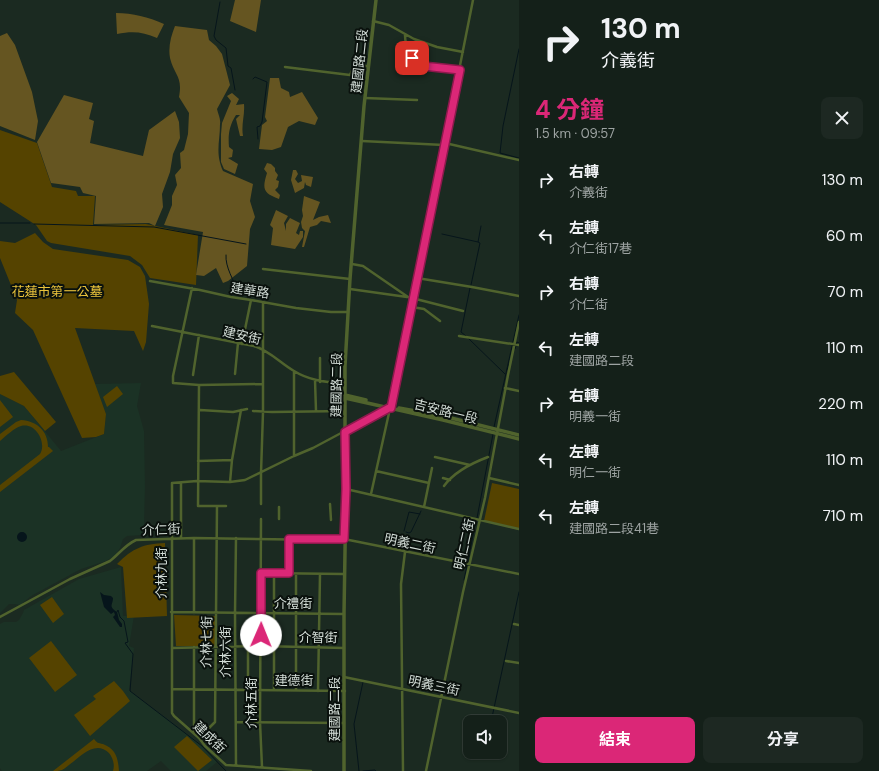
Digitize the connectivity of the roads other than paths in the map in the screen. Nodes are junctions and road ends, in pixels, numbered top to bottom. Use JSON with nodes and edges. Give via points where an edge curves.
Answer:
{"nodes":[{"id":1,"x":376,"y":0,"type":"edge"},
{"id":2,"x":473,"y":0,"type":"edge"},
{"id":3,"x":373,"y":21,"type":"junction"},
{"id":4,"x":405,"y":34,"type":"junction"},
{"id":5,"x":463,"y":52,"type":"junction"},
{"id":6,"x":368,"y":66,"type":"junction"},
{"id":7,"x":285,"y":67,"type":"dead end"},
{"id":8,"x":460,"y":70,"type":"junction"},
{"id":9,"x":365,"y":98,"type":"junction"},
{"id":10,"x":418,"y":100,"type":"dead end"},
{"id":11,"x":362,"y":141,"type":"junction"},
{"id":12,"x":444,"y":144,"type":"junction"},
{"id":13,"x":519,"y":160,"type":"edge"},
{"id":14,"x":352,"y":264,"type":"junction"},
{"id":15,"x":263,"y":269,"type":"dead end"},
{"id":16,"x":417,"y":278,"type":"junction"},
{"id":17,"x":350,"y":279,"type":"junction"},
{"id":18,"x":150,"y":281,"type":"dead end"},
{"id":19,"x":192,"y":288,"type":"junction"},
{"id":20,"x":350,"y":289,"type":"junction"},
{"id":21,"x":519,"y":296,"type":"edge"},
{"id":22,"x":408,"y":297,"type":"junction"},
{"id":23,"x":414,"y":298,"type":"junction"},
{"id":24,"x":251,"y":300,"type":"junction"},
{"id":25,"x":263,"y":303,"type":"junction"},
{"id":26,"x":412,"y":307,"type":"junction"},
{"id":27,"x":463,"y":311,"type":"dead end"},
{"id":28,"x":348,"y":312,"type":"junction"},
{"id":29,"x":440,"y":321,"type":"dead end"},
{"id":30,"x":519,"y":322,"type":"edge"},
{"id":31,"x":152,"y":326,"type":"dead end"},
{"id":32,"x":182,"y":332,"type":"junction"},
{"id":33,"x":199,"y":335,"type":"junction"},
{"id":34,"x":459,"y":336,"type":"dead end"},
{"id":35,"x":238,"y":343,"type":"junction"},
{"id":36,"x":242,"y":344,"type":"junction"},
{"id":37,"x":514,"y":344,"type":"junction"},
{"id":38,"x":519,"y":345,"type":"edge"},
{"id":39,"x":263,"y":349,"type":"junction"},
{"id":40,"x":320,"y":358,"type":"dead end"},
{"id":41,"x":294,"y":372,"type":"junction"},
{"id":42,"x":235,"y":374,"type":"dead end"},
{"id":43,"x":193,"y":375,"type":"dead end"},
{"id":44,"x":315,"y":380,"type":"junction"},
{"id":45,"x":320,"y":382,"type":"junction"},
{"id":46,"x":264,"y":384,"type":"junction"},
{"id":47,"x":345,"y":384,"type":"junction"},
{"id":48,"x":199,"y":385,"type":"junction"},
{"id":49,"x":506,"y":388,"type":"junction"},
{"id":50,"x":519,"y":390,"type":"edge"},
{"id":51,"x":345,"y":397,"type":"junction"},
{"id":52,"x":390,"y":407,"type":"junction"},
{"id":53,"x":247,"y":409,"type":"dead end"},
{"id":54,"x":200,"y":410,"type":"junction"},
{"id":55,"x":241,"y":410,"type":"junction"},
{"id":56,"x":345,"y":410,"type":"junction"},
{"id":57,"x":253,"y":411,"type":"dead end"},
{"id":58,"x":263,"y":411,"type":"junction"},
{"id":59,"x":316,"y":411,"type":"junction"},
{"id":60,"x":294,"y":412,"type":"junction"},
{"id":61,"x":498,"y":430,"type":"junction"},
{"id":62,"x":345,"y":432,"type":"junction"},
{"id":63,"x":497,"y":435,"type":"junction"},
{"id":64,"x":519,"y":435,"type":"edge"},
{"id":65,"x":519,"y":439,"type":"edge"},
{"id":66,"x":294,"y":456,"type":"junction"},
{"id":67,"x":435,"y":457,"type":"dead end"},
{"id":68,"x":488,"y":457,"type":"dead end"},
{"id":69,"x":232,"y":460,"type":"junction"},
{"id":70,"x":198,"y":461,"type":"junction"},
{"id":71,"x":470,"y":465,"type":"junction"},
{"id":72,"x":432,"y":468,"type":"dead end"},
{"id":73,"x":376,"y":470,"type":"junction"},
{"id":74,"x":261,"y":473,"type":"junction"},
{"id":75,"x":443,"y":478,"type":"dead end"},
{"id":76,"x":489,"y":478,"type":"junction"},
{"id":77,"x":450,"y":480,"type":"junction"},
{"id":78,"x":198,"y":481,"type":"junction"},
{"id":79,"x":230,"y":482,"type":"junction"},
{"id":80,"x":181,"y":483,"type":"junction"},
{"id":81,"x":429,"y":483,"type":"junction"},
{"id":82,"x":519,"y":485,"type":"edge"},
{"id":83,"x":444,"y":486,"type":"dead end"},
{"id":84,"x":346,"y":489,"type":"junction"},
{"id":85,"x":372,"y":494,"type":"junction"},
{"id":86,"x":261,"y":504,"type":"dead end"},
{"id":87,"x":330,"y":504,"type":"dead end"},
{"id":88,"x":216,"y":506,"type":"junction"},
{"id":89,"x":226,"y":506,"type":"dead end"},
{"id":90,"x":279,"y":507,"type":"dead end"},
{"id":91,"x":424,"y":507,"type":"junction"},
{"id":92,"x":261,"y":519,"type":"dead end"},
{"id":93,"x":279,"y":519,"type":"dead end"},
{"id":94,"x":331,"y":520,"type":"dead end"},
{"id":95,"x":479,"y":520,"type":"junction"},
{"id":96,"x":519,"y":529,"type":"edge"},
{"id":97,"x":181,"y":538,"type":"junction"},
{"id":98,"x":194,"y":538,"type":"junction"},
{"id":99,"x":217,"y":538,"type":"junction"},
{"id":100,"x":236,"y":538,"type":"junction"},
{"id":101,"x":171,"y":539,"type":"junction"},
{"id":102,"x":261,"y":539,"type":"junction"},
{"id":103,"x":289,"y":539,"type":"junction"},
{"id":104,"x":344,"y":539,"type":"junction"},
{"id":105,"x":405,"y":552,"type":"junction"},
{"id":106,"x":469,"y":565,"type":"junction"},
{"id":107,"x":261,"y":573,"type":"junction"},
{"id":108,"x":274,"y":573,"type":"junction"},
{"id":109,"x":289,"y":573,"type":"junction"},
{"id":110,"x":296,"y":574,"type":"junction"},
{"id":111,"x":320,"y":574,"type":"junction"},
{"id":112,"x":344,"y":574,"type":"junction"},
{"id":113,"x":519,"y":574,"type":"edge"},
{"id":114,"x":171,"y":612,"type":"junction"},
{"id":115,"x":194,"y":613,"type":"junction"},
{"id":116,"x":217,"y":613,"type":"junction"},
{"id":117,"x":235,"y":613,"type":"junction"},
{"id":118,"x":261,"y":613,"type":"junction"},
{"id":119,"x":296,"y":613,"type":"junction"},
{"id":120,"x":274,"y":614,"type":"junction"},
{"id":121,"x":319,"y":614,"type":"junction"},
{"id":122,"x":344,"y":614,"type":"junction"},
{"id":123,"x":0,"y":617,"type":"edge"},
{"id":124,"x":514,"y":624,"type":"dead end"},
{"id":125,"x":519,"y":625,"type":"edge"},
{"id":126,"x":260,"y":646,"type":"junction"},
{"id":127,"x":194,"y":647,"type":"junction"},
{"id":128,"x":216,"y":647,"type":"junction"},
{"id":129,"x":235,"y":647,"type":"junction"},
{"id":130,"x":248,"y":647,"type":"junction"},
{"id":131,"x":274,"y":647,"type":"junction"},
{"id":132,"x":296,"y":647,"type":"junction"},
{"id":133,"x":319,"y":647,"type":"junction"},
{"id":134,"x":172,"y":648,"type":"junction"},
{"id":135,"x":344,"y":648,"type":"junction"},
{"id":136,"x":506,"y":661,"type":"dead end"},
{"id":137,"x":519,"y":663,"type":"edge"},
{"id":138,"x":248,"y":676,"type":"dead end"},
{"id":139,"x":344,"y":677,"type":"junction"},
{"id":140,"x":402,"y":688,"type":"junction"},
{"id":141,"x":172,"y":689,"type":"junction"},
{"id":142,"x":194,"y":689,"type":"junction"},
{"id":143,"x":215,"y":690,"type":"junction"},
{"id":144,"x":235,"y":690,"type":"junction"},
{"id":145,"x":261,"y":690,"type":"junction"},
{"id":146,"x":274,"y":690,"type":"junction"},
{"id":147,"x":296,"y":690,"type":"junction"},
{"id":148,"x":318,"y":690,"type":"junction"},
{"id":149,"x":345,"y":691,"type":"junction"},
{"id":150,"x":442,"y":696,"type":"junction"},
{"id":151,"x":519,"y":713,"type":"edge"},
{"id":152,"x":236,"y":722,"type":"junction"},
{"id":153,"x":260,"y":722,"type":"junction"},
{"id":154,"x":344,"y":723,"type":"junction"},
{"id":155,"x":194,"y":734,"type":"junction"},
{"id":156,"x":199,"y":738,"type":"junction"},
{"id":157,"x":236,"y":765,"type":"junction"},
{"id":158,"x":262,"y":767,"type":"junction"},
{"id":159,"x":311,"y":771,"type":"edge"},
{"id":160,"x":344,"y":771,"type":"edge"},
{"id":161,"x":403,"y":771,"type":"edge"},
{"id":162,"x":426,"y":771,"type":"edge"}],
"edges":[{"from":1,"to":3,"type":"street","name":"建國路二段"},
{"from":2,"to":5,"type":"street"},
{"from":3,"to":4,"type":"street","via":[[389,24]]},
{"from":3,"to":6,"type":"street","name":"建國路二段"},
{"from":4,"to":5,"type":"street","via":[[437,47]]},
{"from":4,"to":8,"type":"street","via":[[405,42],[412,58],[423,66]]},
{"from":5,"to":8,"type":"street"},
{"from":6,"to":7,"type":"street","via":[[354,66],[350,75]]},
{"from":6,"to":9,"type":"street","name":"建國路二段"},
{"from":8,"to":12,"type":"street"},
{"from":9,"to":10,"type":"street"},
{"from":9,"to":11,"type":"street","name":"建國路二段"},
{"from":11,"to":12,"type":"street"},
{"from":11,"to":14,"type":"street","name":"建國路二段"},
{"from":12,"to":13,"type":"street"},
{"from":12,"to":16,"type":"street"},
{"from":14,"to":17,"type":"street","name":"建國路二段"},
{"from":14,"to":22,"type":"street","via":[[363,266]]},
{"from":15,"to":17,"type":"street"},
{"from":16,"to":21,"type":"street"},
{"from":16,"to":23,"type":"street"},
{"from":17,"to":20,"type":"street","name":"建國路二段"},
{"from":18,"to":19,"type":"street","name":"建華路"},
{"from":19,"to":24,"type":"street","name":"建華路"},
{"from":19,"to":32,"type":"street"},
{"from":20,"to":22,"type":"street"},
{"from":20,"to":28,"type":"street","name":"建國路二段"},
{"from":22,"to":23,"type":"street"},
{"from":23,"to":26,"type":"street"},
{"from":23,"to":27,"type":"street"},
{"from":24,"to":25,"type":"street","name":"建華路"},
{"from":24,"to":36,"type":"street"},
{"from":25,"to":28,"type":"street","name":"建華路"},
{"from":25,"to":39,"type":"street"},
{"from":26,"to":29,"type":"street","via":[[424,309]]},
{"from":26,"to":52,"type":"street"},
{"from":28,"to":47,"type":"street","name":"建國路二段"},
{"from":30,"to":37,"type":"street","name":"明仁二街"},
{"from":31,"to":32,"type":"street","name":"建安街"},
{"from":32,"to":33,"type":"street","name":"建安街"},
{"from":32,"to":48,"type":"street","via":[[173,383]]},
{"from":33,"to":35,"type":"street","name":"建安街"},
{"from":33,"to":43,"type":"street"},
{"from":34,"to":37,"type":"street"},
{"from":35,"to":36,"type":"street","name":"建安街"},
{"from":35,"to":42,"type":"street"},
{"from":36,"to":39,"type":"street","name":"建安街"},
{"from":37,"to":38,"type":"street"},
{"from":37,"to":49,"type":"street","name":"明仁二街"},
{"from":39,"to":41,"type":"street","name":"建安街"},
{"from":39,"to":46,"type":"street"},
{"from":40,"to":45,"type":"street"},
{"from":41,"to":44,"type":"street","name":"建安街"},
{"from":41,"to":60,"type":"street"},
{"from":44,"to":45,"type":"street","name":"建安街"},
{"from":44,"to":59,"type":"street"},
{"from":45,"to":47,"type":"street","name":"建安街"},
{"from":46,"to":48,"type":"street"},
{"from":46,"to":58,"type":"street"},
{"from":47,"to":51,"type":"street","name":"建國路二段"},
{"from":48,"to":54,"type":"street"},
{"from":49,"to":50,"type":"street"},
{"from":49,"to":61,"type":"street","name":"明仁二街"},
{"from":51,"to":52,"type":"street","name":"吉安路一段"},
{"from":51,"to":56,"type":"street","name":"建國路二段"},
{"from":52,"to":61,"type":"street","name":"吉安路一段","via":[[443,416]]},
{"from":52,"to":62,"type":"street"},
{"from":52,"to":63,"type":"street","name":"吉安路一段"},
{"from":52,"to":73,"type":"street"},
{"from":53,"to":55,"type":"street"},
{"from":54,"to":55,"type":"street"},
{"from":54,"to":70,"type":"street"},
{"from":55,"to":69,"type":"street"},
{"from":56,"to":59,"type":"street"},
{"from":56,"to":62,"type":"street","name":"建國路二段"},
{"from":57,"to":58,"type":"street"},
{"from":58,"to":60,"type":"street"},
{"from":58,"to":74,"type":"street"},
{"from":59,"to":60,"type":"street"},
{"from":60,"to":66,"type":"street"},
{"from":61,"to":63,"type":"street","name":"明仁二街"},
{"from":61,"to":64,"type":"street","name":"吉安路一段"},
{"from":62,"to":66,"type":"street"},
{"from":62,"to":84,"type":"street","name":"建國路二段"},
{"from":63,"to":65,"type":"street","name":"吉安路一段"},
{"from":63,"to":76,"type":"street","name":"明仁二街"},
{"from":66,"to":74,"type":"street"},
{"from":67,"to":71,"type":"street"},
{"from":68,"to":71,"type":"street"},
{"from":69,"to":70,"type":"street"},
{"from":69,"to":79,"type":"street"},
{"from":70,"to":78,"type":"street"},
{"from":71,"to":77,"type":"street"},
{"from":72,"to":81,"type":"street"},
{"from":73,"to":81,"type":"street"},
{"from":73,"to":85,"type":"street"},
{"from":74,"to":79,"type":"street","via":[[246,480]]},
{"from":74,"to":86,"type":"street"},
{"from":75,"to":77,"type":"street"},
{"from":76,"to":82,"type":"street"},
{"from":76,"to":95,"type":"street","name":"明仁二街"},
{"from":77,"to":83,"type":"street"},
{"from":78,"to":79,"type":"street"},
{"from":78,"to":80,"type":"street"},
{"from":78,"to":88,"type":"street","via":[[198,506]]},
{"from":80,"to":97,"type":"street"},
{"from":80,"to":101,"type":"street","name":"介林九街","via":[[172,483]]},
{"from":81,"to":91,"type":"street"},
{"from":84,"to":85,"type":"street"},
{"from":84,"to":104,"type":"street","name":"建國路二段"},
{"from":85,"to":91,"type":"street"},
{"from":87,"to":94,"type":"street"},
{"from":88,"to":89,"type":"street"},
{"from":88,"to":99,"type":"street","name":"介林七街"},
{"from":90,"to":93,"type":"street"},
{"from":91,"to":95,"type":"street"},
{"from":92,"to":102,"type":"street","name":"介林五街"},
{"from":95,"to":96,"type":"street"},
{"from":95,"to":106,"type":"street","name":"明仁二街"},
{"from":97,"to":98,"type":"street","name":"介仁街"},
{"from":97,"to":101,"type":"street","name":"介仁街"},
{"from":98,"to":99,"type":"street","name":"介仁街"},
{"from":98,"to":115,"type":"street"},
{"from":99,"to":100,"type":"street","name":"介仁街"},
{"from":99,"to":116,"type":"street","name":"介林七街"},
{"from":100,"to":102,"type":"street","name":"介仁街"},
{"from":100,"to":117,"type":"street","name":"介林六街"},
{"from":101,"to":114,"type":"street","name":"介林九街"},
{"from":101,"to":123,"type":"street","name":"介仁街","via":[[136,540],[110,561],[70,579]]},
{"from":102,"to":103,"type":"street","name":"介仁街"},
{"from":102,"to":107,"type":"street","name":"介林五街"},
{"from":103,"to":104,"type":"street","name":"介仁街"},
{"from":103,"to":109,"type":"street"},
{"from":104,"to":105,"type":"street","name":"明義二街"},
{"from":104,"to":112,"type":"street","name":"建國路二段"},
{"from":105,"to":106,"type":"street","name":"明義二街"},
{"from":105,"to":140,"type":"street","via":[[401,584]]},
{"from":106,"to":113,"type":"street","name":"明義二街"},
{"from":106,"to":150,"type":"street","name":"明仁二街"},
{"from":107,"to":108,"type":"street"},
{"from":107,"to":118,"type":"street","name":"介林五街"},
{"from":108,"to":109,"type":"street"},
{"from":108,"to":120,"type":"street"},
{"from":109,"to":110,"type":"street"},
{"from":110,"to":111,"type":"street"},
{"from":110,"to":119,"type":"street"},
{"from":111,"to":112,"type":"street"},
{"from":111,"to":121,"type":"street"},
{"from":112,"to":122,"type":"street","name":"建國路二段"},
{"from":114,"to":115,"type":"street","name":"介禮街"},
{"from":114,"to":134,"type":"street","name":"介林九街"},
{"from":115,"to":116,"type":"street","name":"介禮街"},
{"from":116,"to":117,"type":"street","name":"介禮街"},
{"from":116,"to":128,"type":"street","name":"介林七街"},
{"from":117,"to":118,"type":"street","name":"介禮街"},
{"from":117,"to":129,"type":"street","name":"介林六街"},
{"from":118,"to":120,"type":"street","name":"介禮街"},
{"from":118,"to":126,"type":"street","name":"介林五街"},
{"from":119,"to":120,"type":"street","name":"介禮街"},
{"from":119,"to":121,"type":"street","name":"介禮街"},
{"from":119,"to":132,"type":"street"},
{"from":120,"to":131,"type":"street"},
{"from":121,"to":122,"type":"street","name":"介禮街"},
{"from":121,"to":133,"type":"street"},
{"from":122,"to":135,"type":"street","name":"建國路二段"},
{"from":124,"to":125,"type":"street"},
{"from":126,"to":130,"type":"street","name":"介智街"},
{"from":126,"to":131,"type":"street","name":"介智街"},
{"from":126,"to":145,"type":"street","name":"介林五街"},
{"from":127,"to":128,"type":"street","name":"介智街"},
{"from":127,"to":134,"type":"street","name":"介智街"},
{"from":127,"to":142,"type":"street"},
{"from":128,"to":129,"type":"street","name":"介智街"},
{"from":128,"to":143,"type":"street","name":"介林七街"},
{"from":129,"to":130,"type":"street","name":"介智街"},
{"from":129,"to":144,"type":"street","name":"介林六街"},
{"from":130,"to":138,"type":"street"},
{"from":131,"to":132,"type":"street","name":"介智街"},
{"from":131,"to":146,"type":"street"},
{"from":132,"to":133,"type":"street","name":"介智街"},
{"from":132,"to":147,"type":"street"},
{"from":133,"to":135,"type":"street","name":"介智街"},
{"from":133,"to":148,"type":"street"},
{"from":134,"to":141,"type":"street","name":"介林九街"},
{"from":135,"to":139,"type":"street","name":"建國路二段"},
{"from":136,"to":137,"type":"street"},
{"from":139,"to":140,"type":"street","name":"明義三街"},
{"from":139,"to":149,"type":"street","name":"建國路二段"},
{"from":140,"to":150,"type":"street","name":"明義三街"},
{"from":140,"to":161,"type":"street"},
{"from":141,"to":142,"type":"street","name":"建德街"},
{"from":141,"to":155,"type":"street","name":"建成街","via":[[172,712]]},
{"from":142,"to":143,"type":"street","name":"建德街"},
{"from":142,"to":155,"type":"street"},
{"from":143,"to":144,"type":"street","name":"建德街"},
{"from":143,"to":156,"type":"street","name":"介林七街","via":[[215,722]]},
{"from":144,"to":145,"type":"street","name":"建德街"},
{"from":144,"to":152,"type":"street","name":"介林六街"},
{"from":145,"to":146,"type":"street","name":"建德街"},
{"from":145,"to":153,"type":"street","name":"介林五街"},
{"from":146,"to":147,"type":"street","name":"建德街"},
{"from":147,"to":148,"type":"street","name":"建德街"},
{"from":148,"to":149,"type":"street","name":"建德街"},
{"from":149,"to":154,"type":"street","name":"建國路二段"},
{"from":150,"to":151,"type":"street","name":"明義三街"},
{"from":150,"to":162,"type":"street","name":"明仁二街"},
{"from":152,"to":153,"type":"street"},
{"from":152,"to":157,"type":"street","name":"介林六街"},
{"from":153,"to":154,"type":"street"},
{"from":153,"to":158,"type":"street","name":"介林五街"},
{"from":154,"to":160,"type":"street","name":"建國路二段"},
{"from":155,"to":156,"type":"street","name":"建成街"},
{"from":156,"to":157,"type":"street","name":"建成街","via":[[221,762]]},
{"from":157,"to":158,"type":"street","name":"建成街"},
{"from":158,"to":159,"type":"street","name":"建成街"}]}
